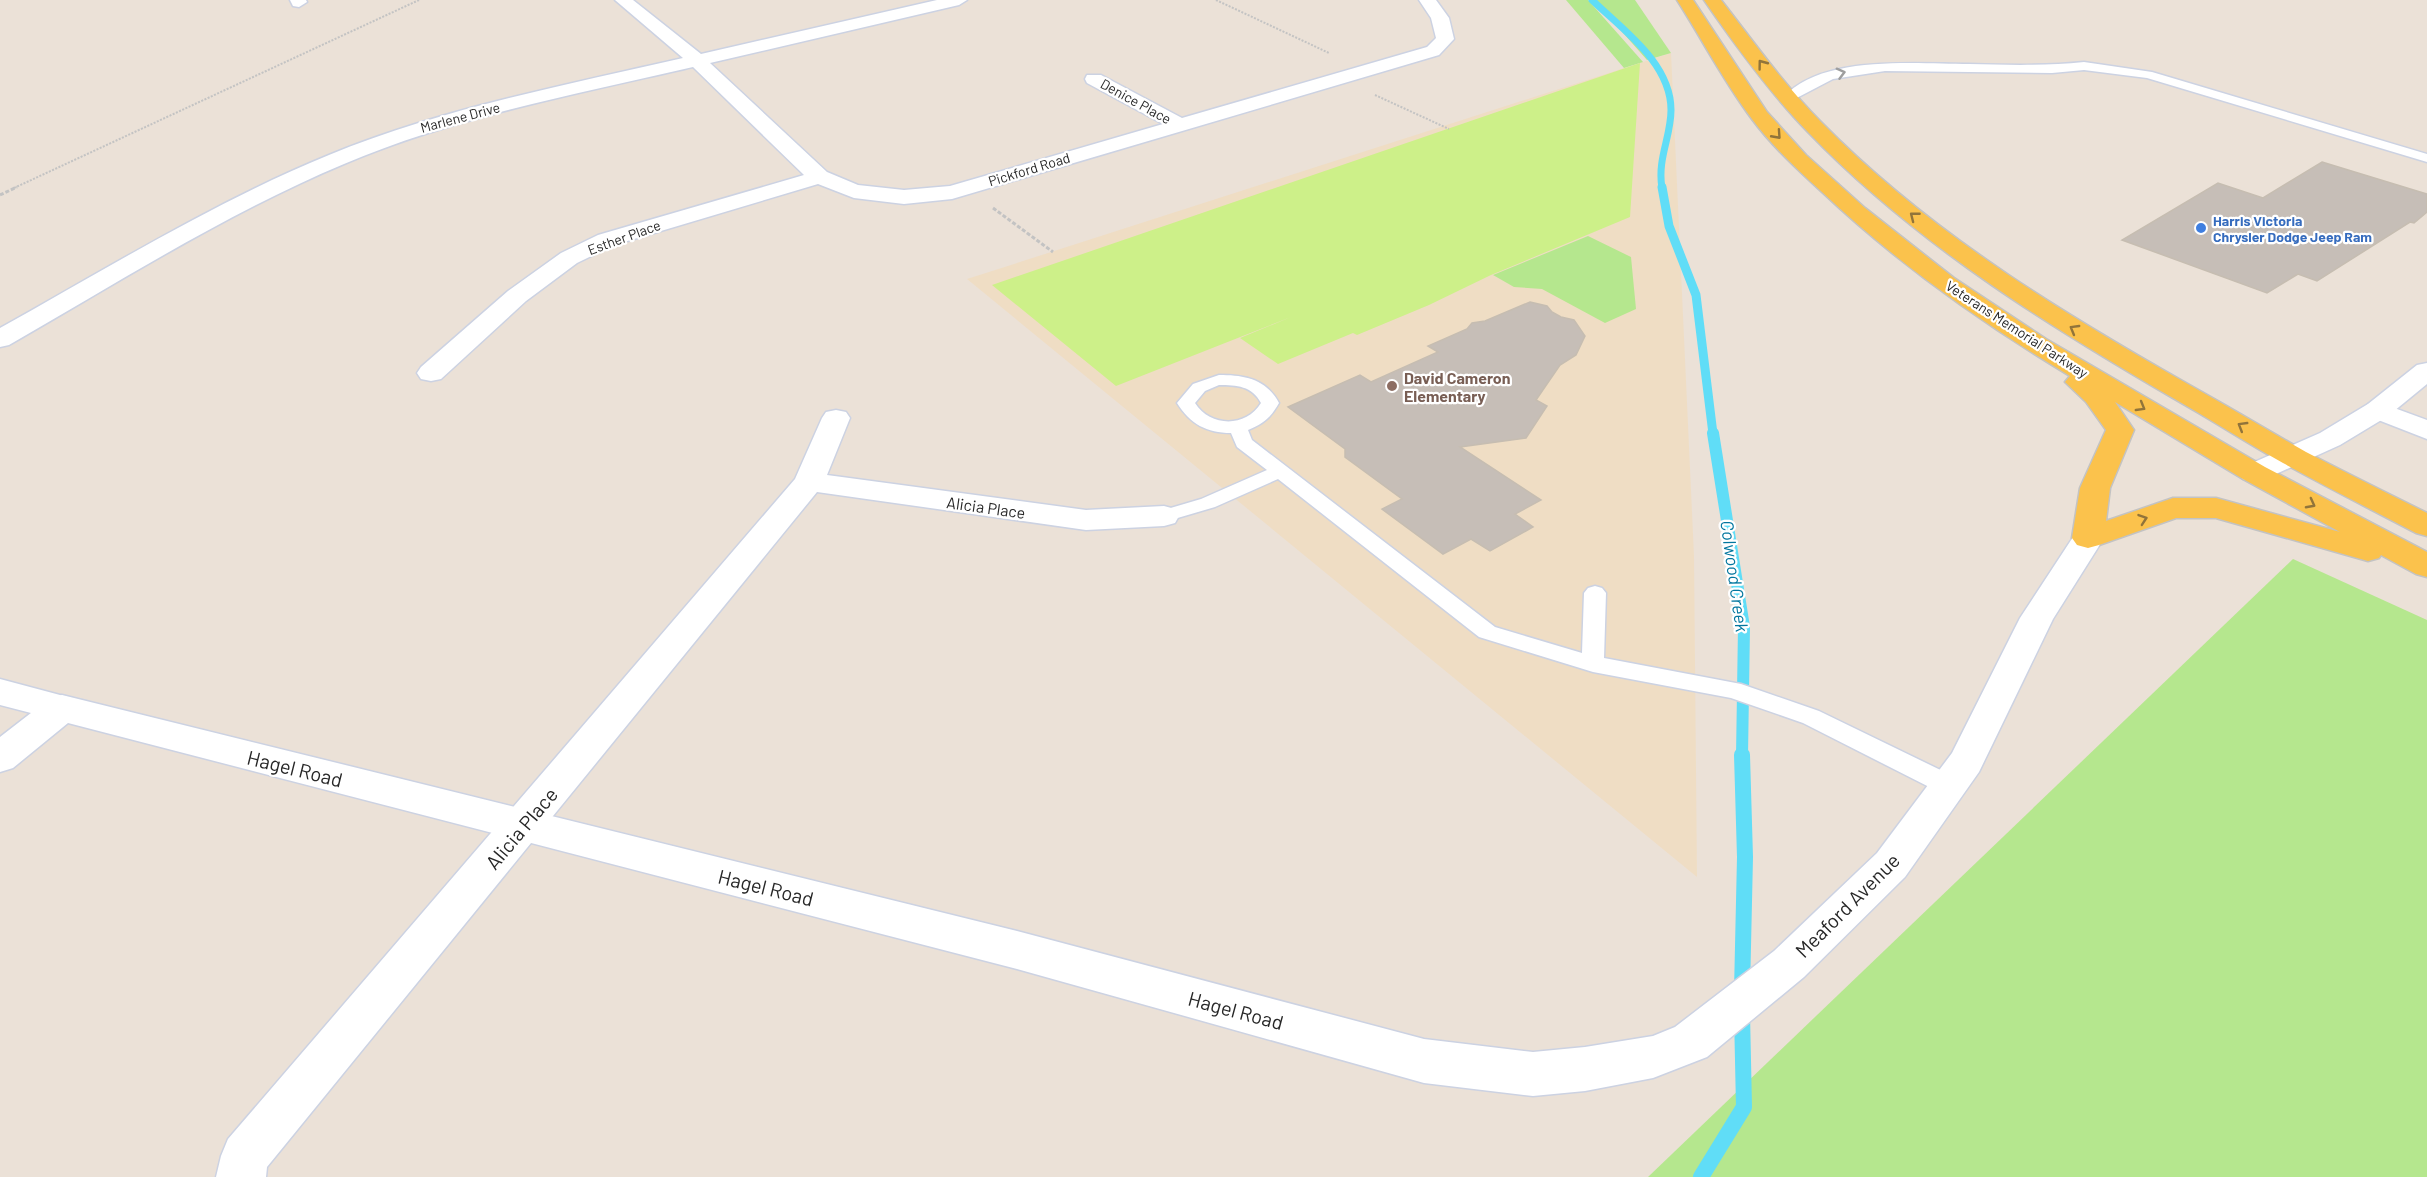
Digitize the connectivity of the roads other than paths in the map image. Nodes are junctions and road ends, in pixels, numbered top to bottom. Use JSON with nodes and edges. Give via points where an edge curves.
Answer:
{"nodes":[{"id":1,"x":623,"y":0,"type":"edge"},
{"id":2,"x":958,"y":0,"type":"edge"},
{"id":3,"x":1427,"y":0,"type":"edge"},
{"id":4,"x":1685,"y":0,"type":"edge"},
{"id":5,"x":1712,"y":0,"type":"edge"},
{"id":6,"x":1725,"y":0,"type":"edge"},
{"id":7,"x":1731,"y":24,"type":"junction"},
{"id":8,"x":698,"y":61,"type":"junction"},
{"id":9,"x":1094,"y":78,"type":"dead end"},
{"id":10,"x":1789,"y":98,"type":"junction"},
{"id":11,"x":1178,"y":124,"type":"junction"},
{"id":12,"x":2427,"y":158,"type":"edge"},
{"id":13,"x":819,"y":177,"type":"junction"},
{"id":14,"x":0,"y":339,"type":"edge"},
{"id":15,"x":2037,"y":345,"type":"junction"},
{"id":16,"x":2427,"y":371,"type":"edge"},
{"id":17,"x":431,"y":374,"type":"dead end"},
{"id":18,"x":2378,"y":410,"type":"junction"},
{"id":19,"x":836,"y":418,"type":"dead end"},
{"id":20,"x":1238,"y":426,"type":"dead end"},
{"id":21,"x":2427,"y":430,"type":"edge"},
{"id":22,"x":2293,"y":456,"type":"junction"},
{"id":23,"x":1280,"y":471,"type":"junction"},
{"id":24,"x":2254,"y":473,"type":"junction"},
{"id":25,"x":808,"y":482,"type":"junction"},
{"id":26,"x":1164,"y":516,"type":"joint"},
{"id":27,"x":2427,"y":526,"type":"edge"},
{"id":28,"x":2088,"y":538,"type":"junction"},
{"id":29,"x":2427,"y":567,"type":"edge"},
{"id":30,"x":1595,"y":593,"type":"dead end"},
{"id":31,"x":1593,"y":664,"type":"junction"},
{"id":32,"x":0,"y":692,"type":"edge"},
{"id":33,"x":62,"y":708,"type":"junction"},
{"id":34,"x":0,"y":758,"type":"edge"},
{"id":35,"x":1950,"y":786,"type":"junction"},
{"id":36,"x":522,"y":826,"type":"junction"},
{"id":37,"x":1533,"y":1074,"type":"joint"},
{"id":38,"x":240,"y":1177,"type":"edge"}],
"edges":[{"from":1,"to":8,"type":"street","name":"Pickford Road"},
{"from":2,"to":8,"type":"street","name":"Marlene Drive"},
{"from":3,"to":11,"type":"street","name":"Pickford Road","via":[[1440,18],[1445,39],[1433,51]]},
{"from":4,"to":15,"type":"main road","name":"Veterans Memorial Parkway","one_way":true,"via":[[1760,116],[1799,159],[1857,213],[1928,269]]},
{"from":5,"to":7,"type":"main road","name":"Veterans Memorial Parkway"},
{"from":6,"to":7,"type":"main road"},
{"from":10,"to":7,"type":"main road","name":"Veterans Memorial Parkway","one_way":true},
{"from":8,"to":13,"type":"street","name":"Pickford Road"},
{"from":8,"to":14,"type":"street","name":"Marlene Drive","via":[[482,111],[412,131],[337,159],[242,202]]},
{"from":9,"to":11,"type":"street","name":"Denice Place"},
{"from":10,"to":12,"type":"lane","one_way":true,"via":[[1810,84],[1852,70],[2084,66],[2148,75]]},
{"from":22,"to":10,"type":"main road","name":"Veterans Memorial Parkway","one_way":true,"via":[[2060,321],[1980,267],[1879,189],[1813,127]]},
{"from":11,"to":13,"type":"street","name":"Pickford Road","via":[[952,192],[904,197],[854,191]]},
{"from":13,"to":17,"type":"street","name":"Esther Place","via":[[606,240],[569,258],[517,296]]},
{"from":15,"to":24,"type":"main road","name":"Veterans Memorial Parkway","one_way":true},
{"from":15,"to":28,"type":"main road","via":[[2096,396],[2120,430],[2095,488]]},
{"from":16,"to":18,"type":"street"},
{"from":18,"to":21,"type":"street"},
{"from":18,"to":22,"type":"street"},
{"from":19,"to":25,"type":"street","name":"Alicia Place"},
{"from":20,"to":23,"type":"lane","via":[[1244,443]]},
{"from":22,"to":24,"type":"street"},
{"from":22,"to":27,"type":"main road","name":"Veterans Memorial Parkway"},
{"from":23,"to":26,"type":"lane","via":[[1208,503]]},
{"from":23,"to":31,"type":"lane","via":[[1487,632]]},
{"from":24,"to":29,"type":"main road","name":"Veterans Memorial Parkway","one_way":true},
{"from":25,"to":26,"type":"street","name":"Alicia Place","via":[[1086,520]]},
{"from":25,"to":36,"type":"street","name":"Alicia Place"},
{"from":28,"to":29,"type":"main road","one_way":true,"via":[[2174,508],[2217,508]]},
{"from":28,"to":35,"type":"street","name":"Meaford Avenue","via":[[2037,618],[1966,762]]},
{"from":30,"to":31,"type":"lane"},
{"from":31,"to":35,"type":"lane","via":[[1733,690],[1811,717]]},
{"from":32,"to":33,"type":"street","name":"Hagel Road"},
{"from":33,"to":34,"type":"street"},
{"from":33,"to":36,"type":"street","name":"Hagel Road"},
{"from":35,"to":37,"type":"street","name":"Meaford Avenue","via":[[1891,865],[1789,964],[1691,1042],[1653,1057],[1585,1070]]},
{"from":36,"to":37,"type":"street","name":"Hagel Road","via":[[1017,951],[1424,1061]]},
{"from":36,"to":38,"type":"street","name":"Alicia Place","via":[[245,1156]]}]}
